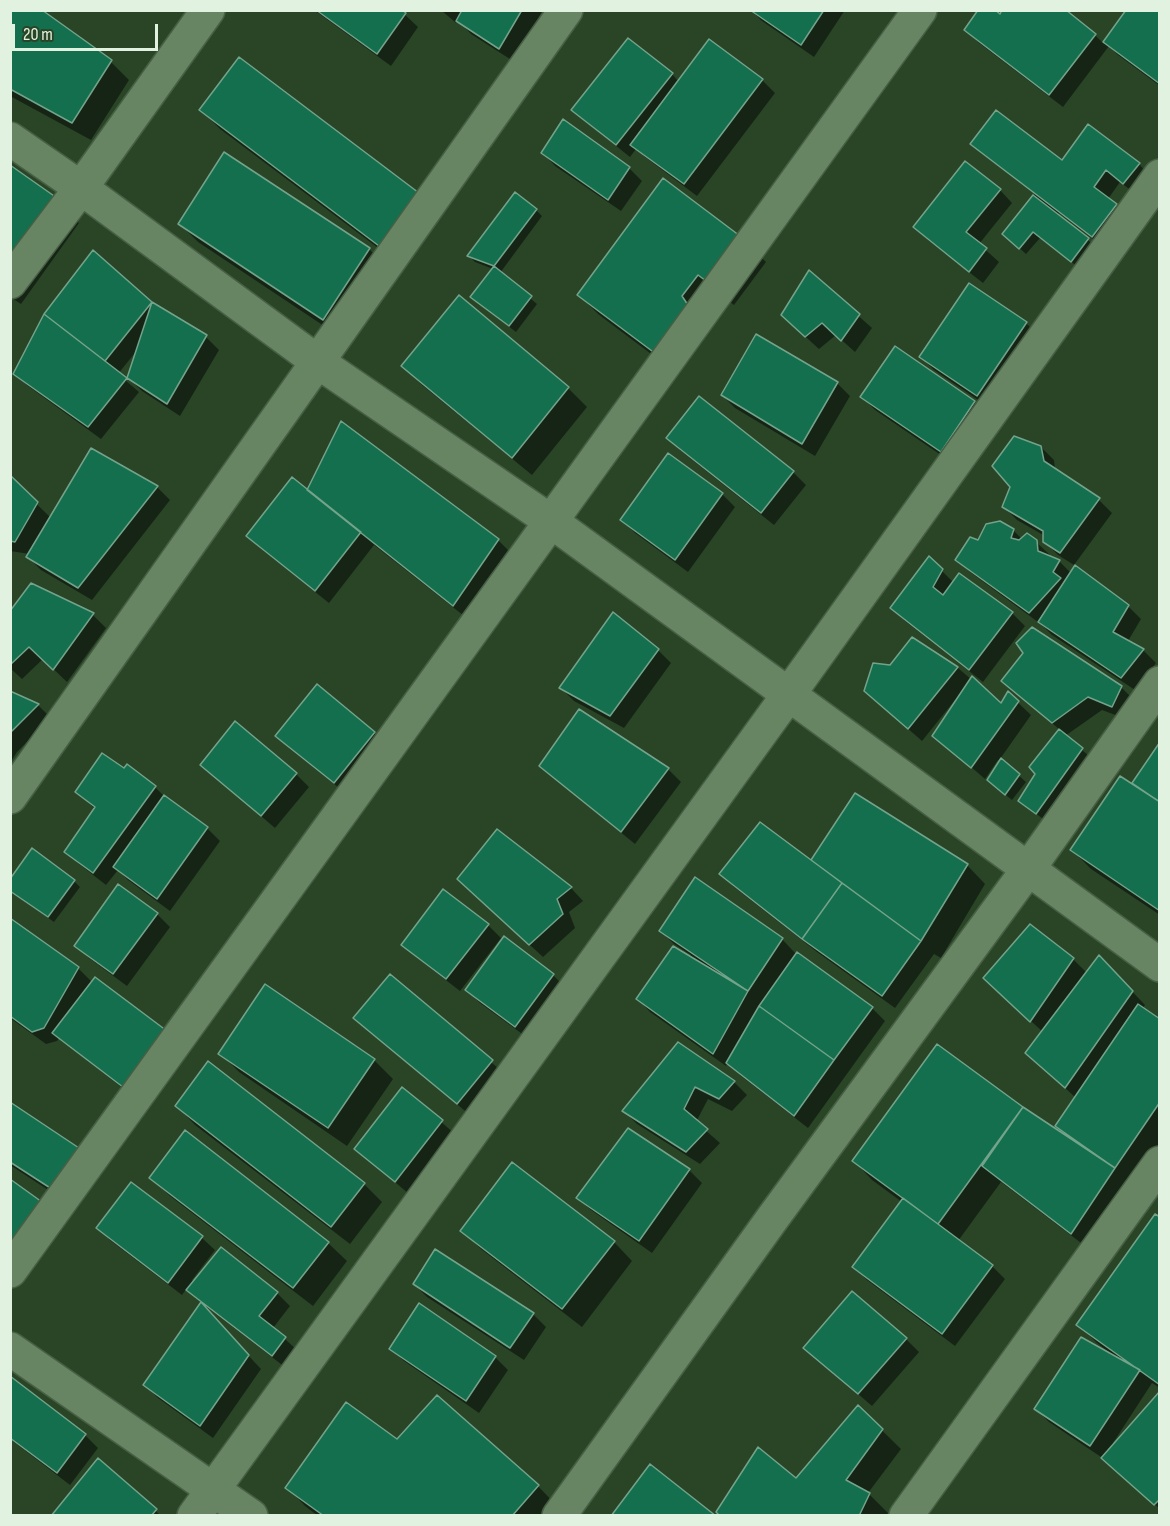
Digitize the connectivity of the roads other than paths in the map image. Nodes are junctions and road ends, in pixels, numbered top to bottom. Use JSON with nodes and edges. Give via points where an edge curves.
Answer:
{"nodes":[{"id":1,"x":208,"y":10,"type":"edge"},
{"id":2,"x":566,"y":10,"type":"edge"},
{"id":3,"x":920,"y":10,"type":"edge"},
{"id":4,"x":10,"y":139,"type":"edge"},
{"id":5,"x":1160,"y":176,"type":"edge"},
{"id":6,"x":81,"y":188,"type":"junction"},
{"id":7,"x":10,"y":282,"type":"edge"},
{"id":8,"x":318,"y":362,"type":"junction"},
{"id":9,"x":552,"y":522,"type":"junction"},
{"id":10,"x":1160,"y":683,"type":"edge"},
{"id":11,"x":789,"y":694,"type":"junction"},
{"id":12,"x":10,"y":796,"type":"edge"},
{"id":13,"x":1029,"y":868,"type":"junction"},
{"id":14,"x":1160,"y":965,"type":"edge"},
{"id":15,"x":1160,"y":1163,"type":"edge"},
{"id":16,"x":10,"y":1271,"type":"edge"},
{"id":17,"x":10,"y":1349,"type":"edge"},
{"id":18,"x":213,"y":1488,"type":"junction"},
{"id":19,"x":194,"y":1515,"type":"edge"},
{"id":20,"x":251,"y":1515,"type":"edge"},
{"id":21,"x":559,"y":1515,"type":"edge"},
{"id":22,"x":906,"y":1515,"type":"edge"}],
"edges":[{"from":1,"to":6,"type":"street"},
{"from":2,"to":8,"type":"street"},
{"from":3,"to":9,"type":"street"},
{"from":4,"to":6,"type":"street"},
{"from":5,"to":11,"type":"street"},
{"from":6,"to":7,"type":"street"},
{"from":6,"to":8,"type":"street"},
{"from":8,"to":9,"type":"street"},
{"from":8,"to":12,"type":"street"},
{"from":9,"to":11,"type":"street"},
{"from":9,"to":16,"type":"street"},
{"from":10,"to":13,"type":"street"},
{"from":11,"to":13,"type":"street"},
{"from":11,"to":18,"type":"street"},
{"from":13,"to":14,"type":"street"},
{"from":13,"to":21,"type":"street"},
{"from":15,"to":22,"type":"street"},
{"from":17,"to":18,"type":"street"},
{"from":18,"to":19,"type":"street"},
{"from":18,"to":20,"type":"street"}]}
